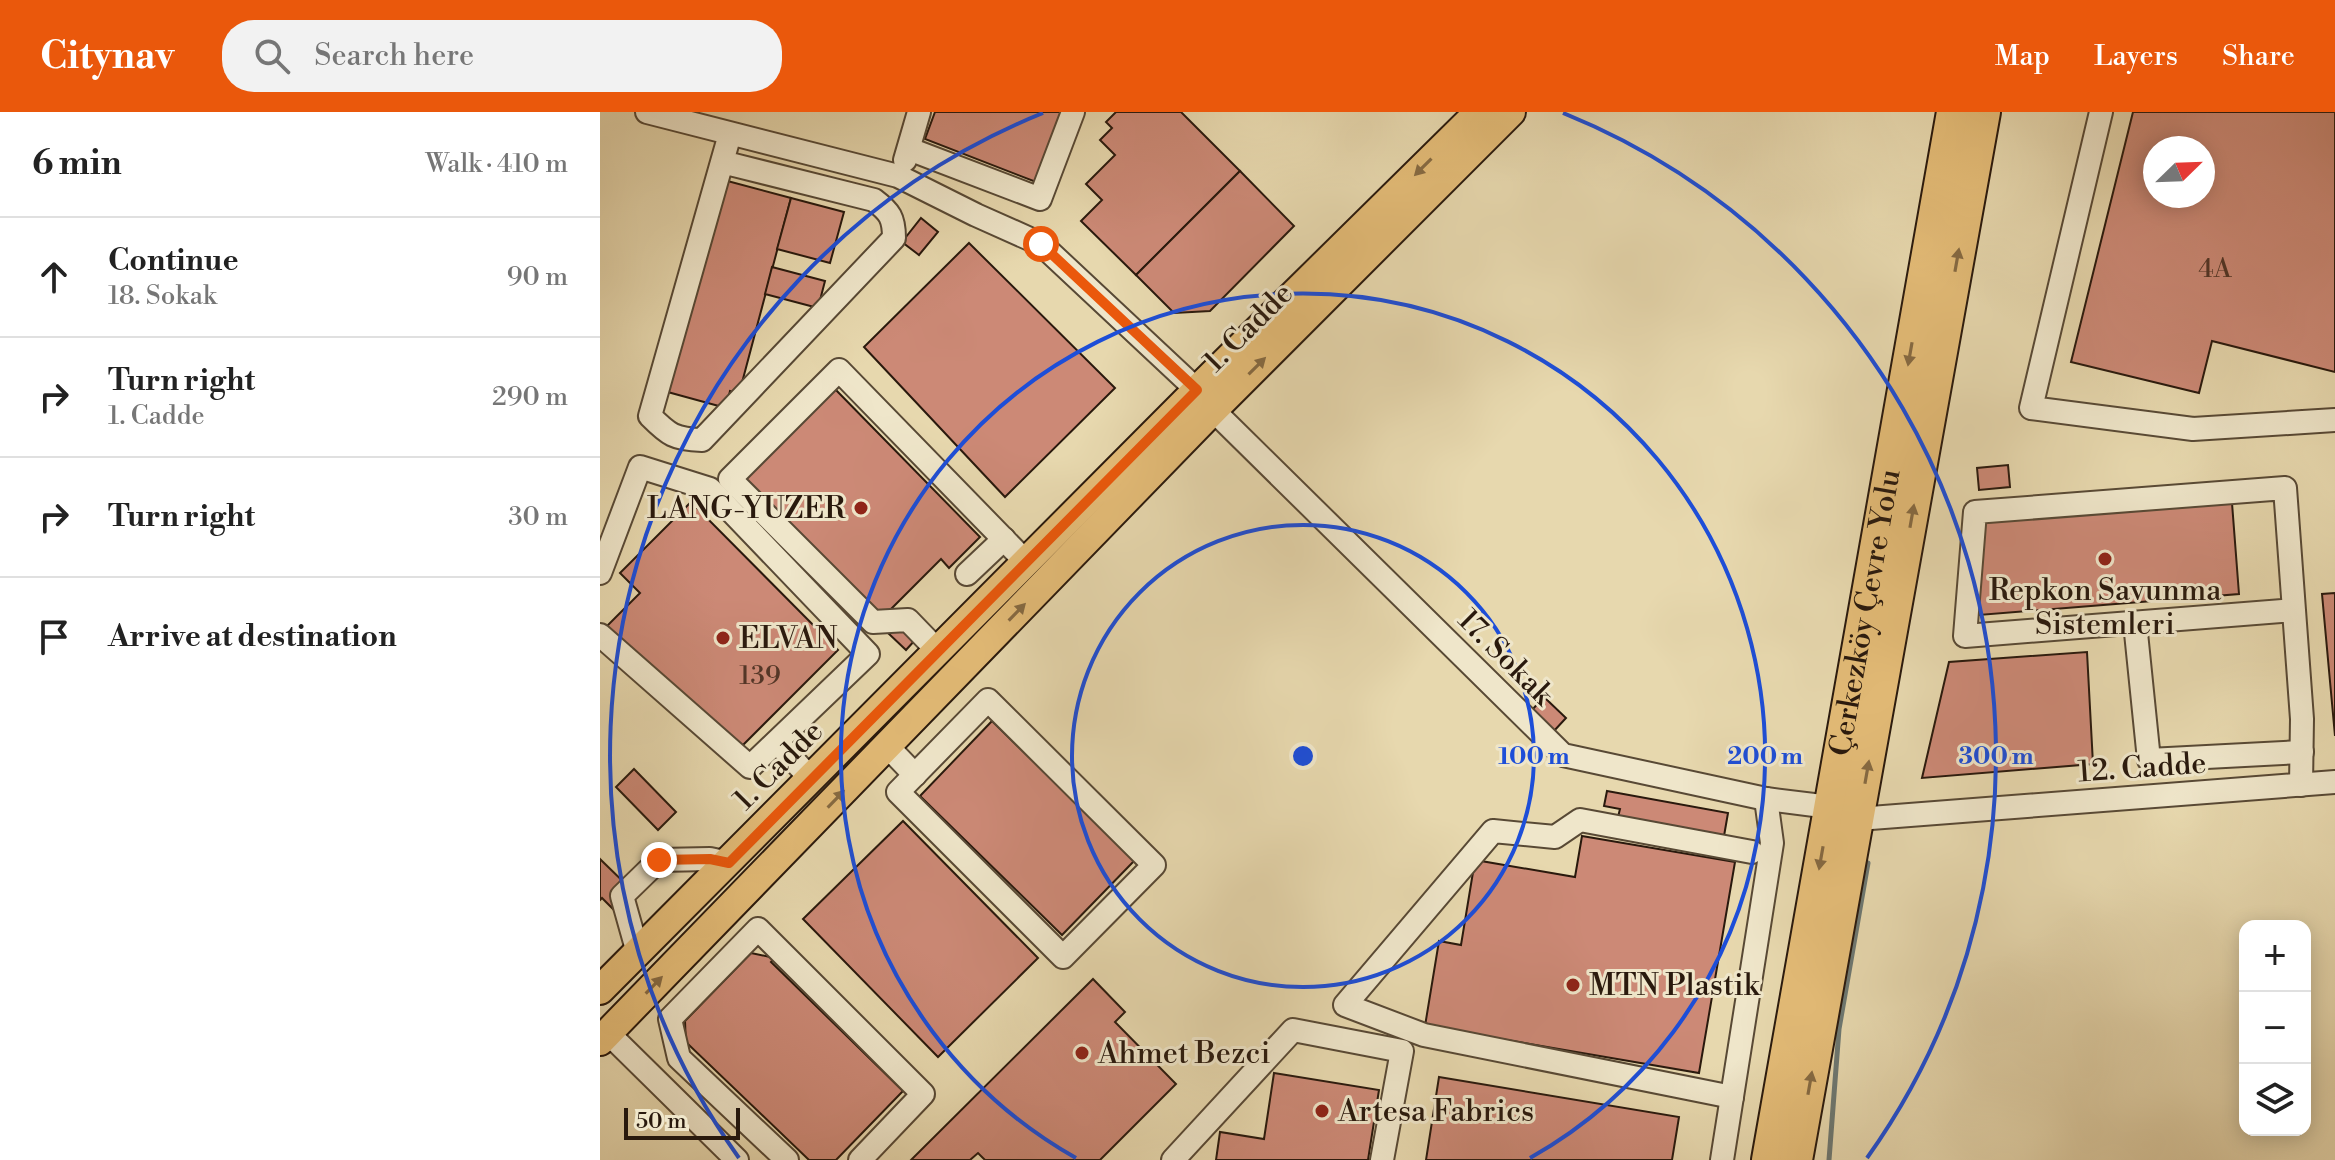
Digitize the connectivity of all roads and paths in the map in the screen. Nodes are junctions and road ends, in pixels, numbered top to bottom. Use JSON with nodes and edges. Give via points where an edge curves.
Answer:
{"nodes":[{"id":1,"x":647,"y":112,"type":"edge"},
{"id":2,"x":919,"y":112,"type":"edge"},
{"id":3,"x":1073,"y":112,"type":"edge"},
{"id":4,"x":1479,"y":112,"type":"edge"},
{"id":5,"x":1511,"y":112,"type":"edge"},
{"id":6,"x":1953,"y":112,"type":"edge"},
{"id":7,"x":1984,"y":112,"type":"edge"},
{"id":8,"x":2101,"y":112,"type":"edge"},
{"id":9,"x":730,"y":134,"type":"junction"},
{"id":10,"x":909,"y":149,"type":"junction"},
{"id":11,"x":722,"y":162,"type":"junction"},
{"id":12,"x":898,"y":176,"type":"junction"},
{"id":13,"x":1205,"y":400,"type":"junction"},
{"id":14,"x":2335,"y":420,"type":"edge"},
{"id":15,"x":1004,"y":539,"type":"junction"},
{"id":16,"x":1026,"y":562,"type":"junction"},
{"id":17,"x":600,"y":573,"type":"edge"},
{"id":18,"x":967,"y":574,"type":"dead end"},
{"id":19,"x":2294,"y":610,"type":"junction"},
{"id":20,"x":2135,"y":623,"type":"junction"},
{"id":21,"x":600,"y":635,"type":"edge"},
{"id":22,"x":938,"y":651,"type":"junction"},
{"id":23,"x":777,"y":742,"type":"junction"},
{"id":24,"x":887,"y":746,"type":"junction"},
{"id":25,"x":2302,"y":752,"type":"junction"},
{"id":26,"x":915,"y":775,"type":"junction"},
{"id":27,"x":811,"y":779,"type":"junction"},
{"id":28,"x":2335,"y":782,"type":"edge"},
{"id":29,"x":2301,"y":785,"type":"junction"},
{"id":30,"x":1766,"y":799,"type":"junction"},
{"id":31,"x":1844,"y":813,"type":"junction"},
{"id":32,"x":1752,"y":852,"type":"dead end"},
{"id":33,"x":729,"y":863,"type":"junction"},
{"id":34,"x":638,"y":953,"type":"junction"},
{"id":35,"x":600,"y":990,"type":"edge"},
{"id":36,"x":604,"y":1037,"type":"edge"},
{"id":37,"x":679,"y":1058,"type":"junction"},
{"id":38,"x":656,"y":1080,"type":"junction"},
{"id":39,"x":1732,"y":1097,"type":"junction"},
{"id":40,"x":737,"y":1160,"type":"edge"},
{"id":41,"x":787,"y":1160,"type":"edge"},
{"id":42,"x":860,"y":1160,"type":"edge"},
{"id":43,"x":1173,"y":1160,"type":"edge"},
{"id":44,"x":1382,"y":1160,"type":"edge"},
{"id":45,"x":1722,"y":1160,"type":"edge"},
{"id":46,"x":1768,"y":1160,"type":"edge"},
{"id":47,"x":1796,"y":1160,"type":"edge"}],
"edges":[{"from":1,"to":9,"type":"street","name":"17. Sokak"},
{"from":2,"to":10,"type":"street"},
{"from":3,"to":10,"type":"street","via":[[1040,199]]},
{"from":4,"to":13,"type":"main road","name":"1. Cadde","one_way":true},
{"from":13,"to":5,"type":"main road","name":"1. Cadde","one_way":true},
{"from":6,"to":31,"type":"highway","name":"Çerkezköy Çevre Yolu","one_way":true},
{"from":31,"to":7,"type":"highway","one_way":true},
{"from":8,"to":14,"type":"street","via":[[2031,408],[2193,429]]},
{"from":9,"to":11,"type":"street"},
{"from":9,"to":12,"type":"street","name":"17. Sokak"},
{"from":10,"to":12,"type":"street"},
{"from":11,"to":11,"type":"street","via":[[650,416],[683,440],[702,440],[894,238],[894,219],[874,200]]},
{"from":12,"to":13,"type":"street","name":"17. Sokak","via":[[1041,244]]},
{"from":13,"to":16,"type":"main road","name":"1. Cadde"},
{"from":24,"to":13,"type":"main road","name":"1. Cadde","one_way":true},
{"from":13,"to":30,"type":"street","name":"17. Sokak","via":[[1563,755]]},
{"from":15,"to":16,"type":"street"},
{"from":15,"to":18,"type":"street"},
{"from":15,"to":22,"type":"street","via":[[839,370],[730,479],[873,622],[908,620]]},
{"from":16,"to":22,"type":"main road","name":"1. Cadde"},
{"from":17,"to":23,"type":"street","via":[[640,467],[710,489],[868,654]]},
{"from":19,"to":20,"type":"street"},
{"from":19,"to":20,"type":"street","via":[[2285,488],[1975,512],[1965,636]]},
{"from":19,"to":25,"type":"street"},
{"from":20,"to":25,"type":"street","via":[[2149,760]]},
{"from":21,"to":23,"type":"street","via":[[750,767]]},
{"from":22,"to":27,"type":"main road","name":"1. Cadde"},
{"from":23,"to":27,"type":"street"},
{"from":24,"to":26,"type":"street"},
{"from":36,"to":24,"type":"main road","name":"1. Cadde","one_way":true},
{"from":25,"to":29,"type":"street"},
{"from":26,"to":26,"type":"street","via":[[898,792],[1063,957],[1154,865],[988,700]]},
{"from":27,"to":33,"type":"main road","name":"1. Cadde"},
{"from":28,"to":29,"type":"street","name":"12. Cadde"},
{"from":29,"to":31,"type":"street","name":"12. Cadde"},
{"from":30,"to":31,"type":"street","name":"17. Sokak"},
{"from":30,"to":39,"type":"street","via":[[1772,843]]},
{"from":31,"to":46,"type":"highway","name":"Çerkezköy Çevre Yolu","one_way":true},
{"from":47,"to":31,"type":"highway","one_way":true},
{"from":32,"to":39,"type":"street","via":[[1580,820],[1555,837],[1493,831],[1345,1005],[1424,1035]]},
{"from":33,"to":34,"type":"main road","name":"1. Cadde"},
{"from":33,"to":34,"type":"street","via":[[659,860],[622,896]]},
{"from":34,"to":35,"type":"main road","name":"1. Cadde"},
{"from":36,"to":38,"type":"street"},
{"from":37,"to":38,"type":"street"},
{"from":37,"to":41,"type":"street"},
{"from":37,"to":42,"type":"street","via":[[670,1019],[758,929],[923,1094]]},
{"from":38,"to":40,"type":"street"},
{"from":39,"to":45,"type":"street"},
{"from":43,"to":44,"type":"street","via":[[1293,1030],[1402,1051]]}]}
